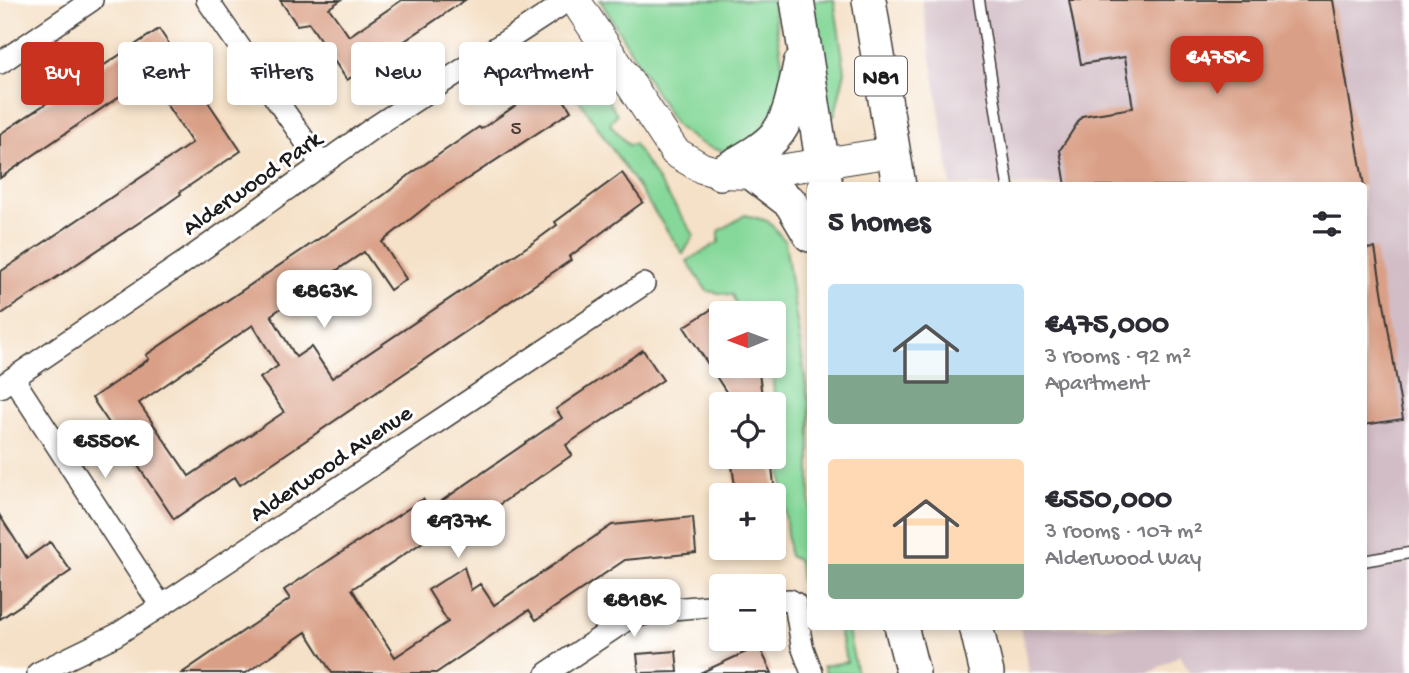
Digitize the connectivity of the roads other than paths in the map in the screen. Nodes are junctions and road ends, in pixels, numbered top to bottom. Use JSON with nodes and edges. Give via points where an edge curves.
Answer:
{"nodes":[{"id":1,"x":92,"y":0,"type":"edge"},
{"id":2,"x":207,"y":0,"type":"edge"},
{"id":3,"x":569,"y":0,"type":"edge"},
{"id":4,"x":575,"y":0,"type":"edge"},
{"id":5,"x":797,"y":0,"type":"edge"},
{"id":6,"x":869,"y":0,"type":"edge"},
{"id":7,"x":979,"y":0,"type":"edge"},
{"id":8,"x":804,"y":44,"type":"junction"},
{"id":9,"x":0,"y":63,"type":"edge"},
{"id":10,"x":893,"y":152,"type":"junction"},
{"id":11,"x":321,"y":164,"type":"junction"},
{"id":12,"x":737,"y":174,"type":"junction"},
{"id":13,"x":824,"y":174,"type":"edge"},
{"id":14,"x":898,"y":182,"type":"edge"},
{"id":15,"x":1007,"y":182,"type":"edge"},
{"id":16,"x":807,"y":230,"type":"edge"},
{"id":17,"x":644,"y":284,"type":"dead end"},
{"id":18,"x":7,"y":382,"type":"edge"},
{"id":19,"x":1409,"y":553,"type":"edge"},
{"id":20,"x":1367,"y":560,"type":"edge"},
{"id":21,"x":786,"y":600,"type":"edge"},
{"id":22,"x":161,"y":606,"type":"junction"},
{"id":23,"x":709,"y":606,"type":"edge"},
{"id":24,"x":902,"y":630,"type":"edge"},
{"id":25,"x":977,"y":630,"type":"edge"},
{"id":26,"x":560,"y":669,"type":"edge"},
{"id":27,"x":38,"y":673,"type":"edge"},
{"id":28,"x":812,"y":673,"type":"edge"},
{"id":29,"x":912,"y":673,"type":"edge"},
{"id":30,"x":987,"y":673,"type":"edge"}],
"edges":[{"from":1,"to":9,"type":"street"},
{"from":2,"to":11,"type":"street"},
{"from":3,"to":11,"type":"street","name":"Alderwood Park"},
{"from":4,"to":12,"type":"street","via":[[675,152],[702,168]]},
{"from":5,"to":8,"type":"main road"},
{"from":6,"to":10,"type":"main road","number":"N81"},
{"from":7,"to":15,"type":"lane"},
{"from":8,"to":12,"type":"main road","via":[[791,110],[781,131]]},
{"from":8,"to":13,"type":"main road"},
{"from":10,"to":13,"type":"street"},
{"from":10,"to":14,"type":"main road","number":"N81"},
{"from":11,"to":18,"type":"street","name":"Alderwood Park"},
{"from":12,"to":13,"type":"street"},
{"from":12,"to":16,"type":"main road","via":[[791,203]]},
{"from":17,"to":22,"type":"street","name":"Alderwood Avenue"},
{"from":18,"to":22,"type":"street"},
{"from":19,"to":20,"type":"lane"},
{"from":21,"to":28,"type":"street","via":[[795,603]]},
{"from":22,"to":27,"type":"street","name":"Alderwood Avenue","via":[[116,635]]},
{"from":23,"to":26,"type":"street","via":[[628,618]]},
{"from":24,"to":29,"type":"main road"},
{"from":25,"to":30,"type":"main road"}]}
